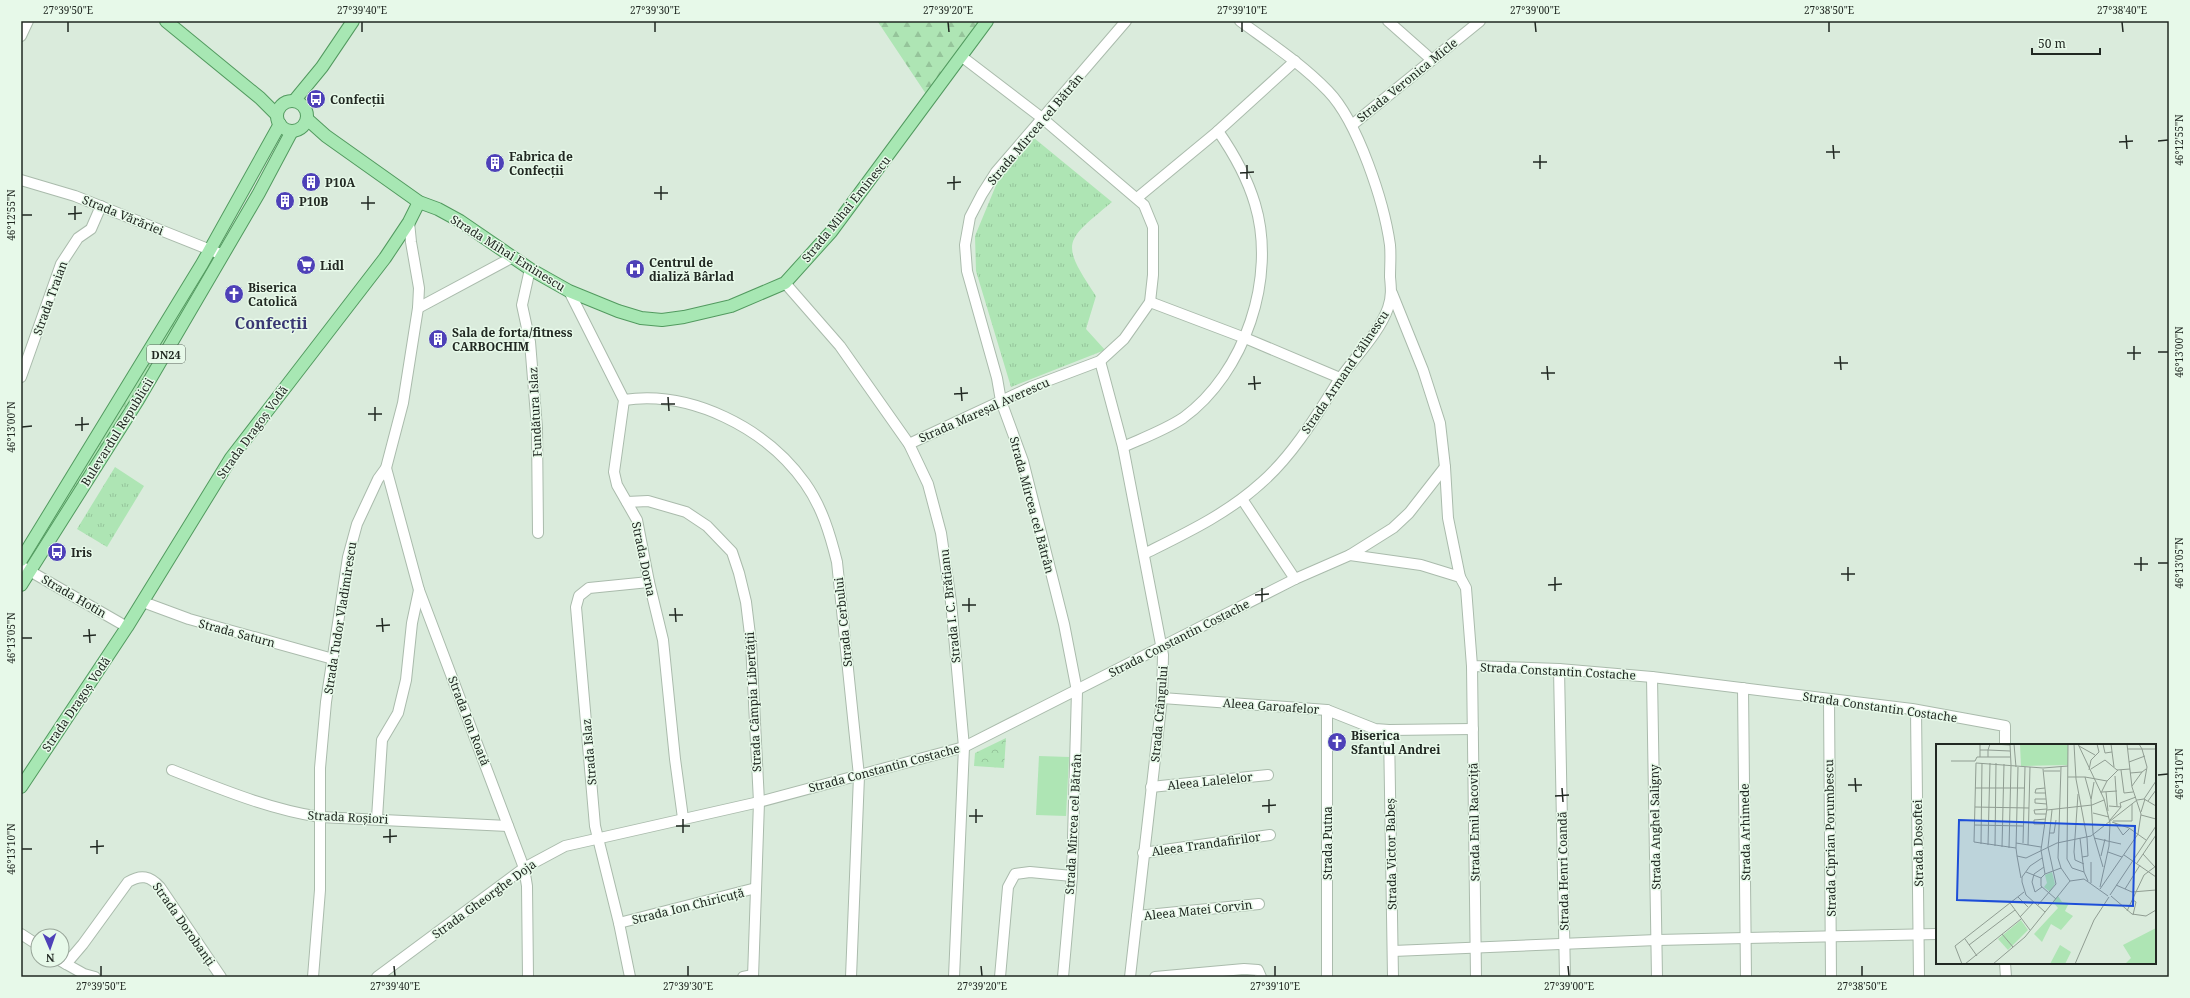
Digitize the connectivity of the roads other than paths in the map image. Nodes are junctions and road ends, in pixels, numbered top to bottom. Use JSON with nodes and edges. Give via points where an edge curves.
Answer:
{"nodes":[{"id":1,"x":28,"y":21,"type":"edge"},
{"id":2,"x":166,"y":21,"type":"edge"},
{"id":3,"x":353,"y":21,"type":"edge"},
{"id":4,"x":987,"y":21,"type":"edge"},
{"id":5,"x":1126,"y":21,"type":"edge"},
{"id":6,"x":1240,"y":21,"type":"edge"},
{"id":7,"x":1388,"y":21,"type":"edge"},
{"id":8,"x":1480,"y":21,"type":"edge"},
{"id":9,"x":21,"y":36,"type":"edge"},
{"id":10,"x":962,"y":56,"type":"junction"},
{"id":11,"x":1432,"y":60,"type":"junction"},
{"id":12,"x":1295,"y":61,"type":"junction"},
{"id":13,"x":299,"y":103,"type":"junction"},
{"id":14,"x":280,"y":115,"type":"junction"},
{"id":15,"x":1042,"y":118,"type":"junction"},
{"id":16,"x":1352,"y":125,"type":"junction"},
{"id":17,"x":300,"y":126,"type":"junction"},
{"id":18,"x":1218,"y":131,"type":"junction"},
{"id":19,"x":21,"y":180,"type":"edge"},
{"id":20,"x":1137,"y":198,"type":"junction"},
{"id":21,"x":419,"y":202,"type":"junction"},
{"id":22,"x":101,"y":206,"type":"junction"},
{"id":23,"x":409,"y":222,"type":"junction"},
{"id":24,"x":211,"y":249,"type":"junction"},
{"id":25,"x":223,"y":256,"type":"junction"},
{"id":26,"x":513,"y":257,"type":"junction"},
{"id":27,"x":530,"y":269,"type":"junction"},
{"id":28,"x":785,"y":283,"type":"junction"},
{"id":29,"x":569,"y":291,"type":"junction"},
{"id":30,"x":1392,"y":293,"type":"junction"},
{"id":31,"x":1150,"y":302,"type":"junction"},
{"id":32,"x":418,"y":308,"type":"junction"},
{"id":33,"x":1245,"y":338,"type":"junction"},
{"id":34,"x":1100,"y":361,"type":"junction"},
{"id":35,"x":21,"y":377,"type":"edge"},
{"id":36,"x":1340,"y":378,"type":"junction"},
{"id":37,"x":624,"y":400,"type":"junction"},
{"id":38,"x":1001,"y":401,"type":"junction"},
{"id":39,"x":909,"y":444,"type":"junction"},
{"id":40,"x":1123,"y":447,"type":"junction"},
{"id":41,"x":1445,"y":467,"type":"junction"},
{"id":42,"x":386,"y":468,"type":"junction"},
{"id":43,"x":1242,"y":499,"type":"junction"},
{"id":44,"x":627,"y":502,"type":"junction"},
{"id":45,"x":538,"y":533,"type":"dead end"},
{"id":46,"x":1144,"y":554,"type":"junction"},
{"id":47,"x":1350,"y":555,"type":"junction"},
{"id":48,"x":21,"y":560,"type":"edge"},
{"id":49,"x":25,"y":568,"type":"edge"},
{"id":50,"x":1460,"y":577,"type":"junction"},
{"id":51,"x":1295,"y":579,"type":"junction"},
{"id":52,"x":649,"y":582,"type":"junction"},
{"id":53,"x":21,"y":585,"type":"edge"},
{"id":54,"x":419,"y":590,"type":"junction"},
{"id":55,"x":143,"y":602,"type":"junction"},
{"id":56,"x":127,"y":626,"type":"junction"},
{"id":57,"x":1162,"y":648,"type":"junction"},
{"id":58,"x":333,"y":659,"type":"junction"},
{"id":59,"x":1472,"y":666,"type":"junction"},
{"id":60,"x":1559,"y":669,"type":"junction"},
{"id":61,"x":1652,"y":677,"type":"junction"},
{"id":62,"x":1743,"y":688,"type":"junction"},
{"id":63,"x":1077,"y":691,"type":"junction"},
{"id":64,"x":1162,"y":698,"type":"junction"},
{"id":65,"x":1829,"y":699,"type":"junction"},
{"id":66,"x":1326,"y":710,"type":"junction"},
{"id":67,"x":1916,"y":710,"type":"junction"},
{"id":68,"x":1473,"y":729,"type":"junction"},
{"id":69,"x":1389,"y":730,"type":"junction"},
{"id":70,"x":2005,"y":744,"type":"edge"},
{"id":71,"x":964,"y":747,"type":"junction"},
{"id":72,"x":172,"y":770,"type":"dead end"},
{"id":73,"x":1268,"y":775,"type":"dead end"},
{"id":74,"x":859,"y":776,"type":"junction"},
{"id":75,"x":21,"y":787,"type":"edge"},
{"id":76,"x":1151,"y":787,"type":"junction"},
{"id":77,"x":758,"y":802,"type":"junction"},
{"id":78,"x":320,"y":817,"type":"junction"},
{"id":79,"x":377,"y":818,"type":"junction"},
{"id":80,"x":683,"y":818,"type":"junction"},
{"id":81,"x":508,"y":826,"type":"junction"},
{"id":82,"x":1270,"y":835,"type":"dead end"},
{"id":83,"x":599,"y":838,"type":"junction"},
{"id":84,"x":1143,"y":853,"type":"junction"},
{"id":85,"x":524,"y":868,"type":"junction"},
{"id":86,"x":1072,"y":876,"type":"junction"},
{"id":87,"x":756,"y":888,"type":"junction"},
{"id":88,"x":1259,"y":904,"type":"dead end"},
{"id":89,"x":1137,"y":916,"type":"junction"},
{"id":90,"x":619,"y":923,"type":"junction"},
{"id":91,"x":21,"y":934,"type":"edge"},
{"id":92,"x":1919,"y":934,"type":"junction"},
{"id":93,"x":1936,"y":934,"type":"edge"},
{"id":94,"x":1831,"y":937,"type":"junction"},
{"id":95,"x":1746,"y":939,"type":"junction"},
{"id":96,"x":30,"y":940,"type":"edge"},
{"id":97,"x":1657,"y":940,"type":"junction"},
{"id":98,"x":1565,"y":945,"type":"junction"},
{"id":99,"x":1475,"y":949,"type":"junction"},
{"id":100,"x":1392,"y":951,"type":"junction"},
{"id":101,"x":70,"y":956,"type":"edge"},
{"id":102,"x":2006,"y":964,"type":"edge"},
{"id":103,"x":70,"y":965,"type":"edge"},
{"id":104,"x":750,"y":976,"type":"edge"},
{"id":105,"x":95,"y":977,"type":"edge"},
{"id":106,"x":221,"y":977,"type":"edge"},
{"id":107,"x":313,"y":977,"type":"edge"},
{"id":108,"x":377,"y":977,"type":"edge"},
{"id":109,"x":528,"y":977,"type":"edge"},
{"id":110,"x":630,"y":977,"type":"edge"},
{"id":111,"x":851,"y":977,"type":"edge"},
{"id":112,"x":954,"y":977,"type":"edge"},
{"id":113,"x":1000,"y":977,"type":"edge"},
{"id":114,"x":1063,"y":977,"type":"edge"},
{"id":115,"x":1130,"y":977,"type":"edge"},
{"id":116,"x":1155,"y":977,"type":"edge"},
{"id":117,"x":1261,"y":977,"type":"edge"},
{"id":118,"x":1327,"y":977,"type":"edge"},
{"id":119,"x":1393,"y":977,"type":"edge"},
{"id":120,"x":1476,"y":977,"type":"edge"},
{"id":121,"x":1565,"y":977,"type":"edge"},
{"id":122,"x":1657,"y":977,"type":"edge"},
{"id":123,"x":1746,"y":977,"type":"edge"},
{"id":124,"x":1831,"y":977,"type":"edge"},
{"id":125,"x":1919,"y":977,"type":"edge"},
{"id":126,"x":2006,"y":977,"type":"edge"}],
"edges":[{"from":1,"to":9,"type":"street"},
{"from":2,"to":14,"type":"main road"},
{"from":3,"to":13,"type":"main road"},
{"from":4,"to":10,"type":"main road","name":"Strada Mihai Eminescu"},
{"from":5,"to":15,"type":"street","name":"Strada Mircea cel Bătrân"},
{"from":6,"to":12,"type":"street","name":"Strada Armand Călinescu"},
{"from":7,"to":11,"type":"street"},
{"from":8,"to":11,"type":"street","name":"Strada Veronica Micle"},
{"from":10,"to":15,"type":"street","name":"Strada Mareșal Averescu"},
{"from":10,"to":28,"type":"main road","name":"Strada Mihai Eminescu","via":[[831,232]]},
{"from":11,"to":16,"type":"street","name":"Strada Veronica Micle"},
{"from":12,"to":16,"type":"street","name":"Strada Armand Călinescu","via":[[1328,91]]},
{"from":12,"to":18,"type":"street"},
{"from":13,"to":14,"type":"main road"},
{"from":13,"to":17,"type":"main road","via":[[306,109]]},
{"from":14,"to":17,"type":"main road","via":[[288,130]]},
{"from":14,"to":24,"type":"main road","name":"Bulevardul Republicii","number":"DN24"},
{"from":15,"to":20,"type":"street","name":"Strada Mareșal Averescu"},
{"from":15,"to":38,"type":"street","name":"Strada Mircea cel Bătrân","via":[[996,172],[970,217],[966,245],[967,271],[998,378]]},
{"from":16,"to":30,"type":"street","name":"Strada Armand Călinescu","via":[[1382,207],[1390,246]]},
{"from":17,"to":21,"type":"main road","via":[[326,136]]},
{"from":17,"to":25,"type":"main road","name":"Bulevardul Republicii","number":"DN24"},
{"from":18,"to":20,"type":"street"},
{"from":18,"to":33,"type":"street","via":[[1246,177],[1256,205],[1259,227],[1262,255],[1259,284],[1255,308]]},
{"from":19,"to":22,"type":"street","name":"Strada Vărăriei"},
{"from":20,"to":31,"type":"street","name":"Strada Mareșal Averescu","via":[[1150,215],[1153,227],[1154,275]]},
{"from":21,"to":23,"type":"main road","name":"Strada Dragoș Vodă"},
{"from":21,"to":26,"type":"main road","name":"Strada Mihai Eminescu","via":[[460,221]]},
{"from":22,"to":24,"type":"street","name":"Strada Vărăriei"},
{"from":22,"to":35,"type":"street","name":"Strada Traian","via":[[91,229],[78,238],[61,264]]},
{"from":23,"to":32,"type":"street","name":"Strada Tudor Vladimirescu","via":[[410,242],[418,276]]},
{"from":23,"to":55,"type":"main road","name":"Strada Dragoș Vodă","via":[[385,258],[231,458]]},
{"from":24,"to":25,"type":"street","name":"Strada Vărăriei"},
{"from":24,"to":48,"type":"main road","name":"Bulevardul Republicii","number":"DN24"},
{"from":25,"to":49,"type":"main road","name":"Bulevardul Republicii","number":"DN24","via":[[138,400]]},
{"from":26,"to":27,"type":"main road","name":"Strada Mihai Eminescu"},
{"from":26,"to":32,"type":"street"},
{"from":27,"to":29,"type":"main road","name":"Strada Mihai Eminescu"},
{"from":27,"to":45,"type":"street","name":"Fundătura Islaz","via":[[522,305],[530,342],[538,428]]},
{"from":28,"to":29,"type":"main road","name":"Strada Mihai Eminescu","via":[[731,306],[707,313],[662,320],[641,318],[618,311]]},
{"from":28,"to":39,"type":"street","name":"Strada I. C. Brătianu","via":[[840,346]]},
{"from":29,"to":37,"type":"street"},
{"from":30,"to":36,"type":"street","name":"Strada Armand Călinescu","via":[[1388,308]]},
{"from":30,"to":41,"type":"street","name":"Strada Constantin Costache","via":[[1423,370],[1440,423]]},
{"from":31,"to":33,"type":"street"},
{"from":31,"to":34,"type":"street","name":"Strada Mareșal Averescu","via":[[1124,339]]},
{"from":32,"to":42,"type":"street","name":"Strada Tudor Vladimirescu","via":[[403,403]]},
{"from":33,"to":36,"type":"street"},
{"from":33,"to":40,"type":"street","via":[[1236,358],[1217,383],[1183,418]]},
{"from":34,"to":38,"type":"street","name":"Strada Mareșal Averescu","via":[[1030,387]]},
{"from":34,"to":40,"type":"street","name":"Strada Crângului"},
{"from":36,"to":43,"type":"street","name":"Strada Armand Călinescu","via":[[1315,418],[1288,453],[1262,482]]},
{"from":37,"to":44,"type":"street","name":"Strada Dorna","via":[[614,472],[617,485]]},
{"from":37,"to":74,"type":"street","name":"Strada Cerbului","via":[[644,397],[666,399],[690,404],[732,421],[765,442],[792,466],[806,484],[828,528],[837,562]]},
{"from":38,"to":39,"type":"street","name":"Strada Mareșal Averescu"},
{"from":38,"to":63,"type":"street","name":"Strada Mircea cel Bătrân","via":[[1023,461],[1064,624]]},
{"from":39,"to":71,"type":"street","name":"Strada I. C. Brătianu","via":[[928,484],[946,560]]},
{"from":40,"to":46,"type":"street","name":"Strada Crângului"},
{"from":41,"to":47,"type":"street","name":"Strada Constantin Costache","via":[[1409,513],[1393,528]]},
{"from":41,"to":50,"type":"street","name":"Strada Constantin Costache","via":[[1448,518]]},
{"from":42,"to":54,"type":"street","name":"Strada Ion Roată"},
{"from":42,"to":58,"type":"street","name":"Strada Tudor Vladimirescu","via":[[353,536]]},
{"from":43,"to":46,"type":"street","name":"Strada Armand Călinescu","via":[[1194,529]]},
{"from":43,"to":51,"type":"street"},
{"from":44,"to":52,"type":"street","name":"Strada Dorna","via":[[637,520]]},
{"from":44,"to":77,"type":"street","name":"Strada Câmpia Libertății","via":[[648,501],[686,512],[708,526],[732,552],[746,602],[751,643]]},
{"from":46,"to":57,"type":"street","name":"Strada Crângului"},
{"from":47,"to":50,"type":"street","via":[[1421,565]]},
{"from":47,"to":51,"type":"street","name":"Strada Constantin Costache"},
{"from":49,"to":53,"type":"main road","name":"Bulevardul Republicii","number":"DN24"},
{"from":49,"to":56,"type":"street","name":"Strada Hotin"},
{"from":50,"to":59,"type":"street","name":"Strada Constantin Costache","via":[[1466,588]]},
{"from":51,"to":57,"type":"street","name":"Strada Constantin Costache"},
{"from":52,"to":80,"type":"street","name":"Strada Dorna","via":[[663,640]]},
{"from":52,"to":83,"type":"street","name":"Strada Islaz","via":[[589,588],[579,596],[576,607]]},
{"from":54,"to":79,"type":"street","via":[[412,623],[406,680],[398,713],[382,740]]},
{"from":54,"to":81,"type":"street","name":"Strada Ion Roată"},
{"from":55,"to":56,"type":"main road","name":"Strada Dragoș Vodă"},
{"from":55,"to":58,"type":"street","name":"Strada Saturn","via":[[189,620]]},
{"from":56,"to":75,"type":"main road","name":"Strada Dragoș Vodă"},
{"from":57,"to":63,"type":"street","name":"Strada Constantin Costache"},
{"from":57,"to":64,"type":"street","name":"Strada Crângului"},
{"from":58,"to":78,"type":"street","name":"Strada Tudor Vladimirescu","via":[[322,733]]},
{"from":59,"to":60,"type":"street","name":"Strada Constantin Costache"},
{"from":59,"to":68,"type":"street","name":"Strada Emil Racoviță"},
{"from":60,"to":61,"type":"street","name":"Strada Constantin Costache"},
{"from":60,"to":98,"type":"street","name":"Strada Henri Coandă"},
{"from":61,"to":62,"type":"street","name":"Strada Constantin Costache"},
{"from":61,"to":97,"type":"street","name":"Strada Anghel Saligny"},
{"from":62,"to":65,"type":"street","name":"Strada Constantin Costache"},
{"from":62,"to":95,"type":"street","name":"Strada Arhimede"},
{"from":63,"to":71,"type":"street","name":"Strada Constantin Costache"},
{"from":63,"to":86,"type":"street","name":"Strada Mircea cel Bătrân"},
{"from":64,"to":66,"type":"street","name":"Aleea Garoafelor"},
{"from":64,"to":76,"type":"street","name":"Strada Crângului"},
{"from":65,"to":67,"type":"street","name":"Strada Constantin Costache"},
{"from":65,"to":94,"type":"street","name":"Strada Ciprian Porumbescu"},
{"from":66,"to":69,"type":"street","name":"Aleea Garoafelor","via":[[1375,729]]},
{"from":66,"to":118,"type":"street","name":"Strada Putna"},
{"from":67,"to":70,"type":"street","name":"Strada Constantin Costache","via":[[2004,726]]},
{"from":67,"to":92,"type":"street","name":"Strada Dosoftei"},
{"from":68,"to":69,"type":"street","name":"Aleea Garoafelor"},
{"from":68,"to":99,"type":"street","name":"Strada Emil Racoviță"},
{"from":69,"to":100,"type":"street","name":"Strada Victor Babeș"},
{"from":71,"to":74,"type":"street","name":"Strada Constantin Costache"},
{"from":71,"to":112,"type":"street","name":"Strada I. C. Brătianu"},
{"from":72,"to":78,"type":"street","name":"Strada Roșiori","via":[[278,809]]},
{"from":73,"to":76,"type":"street","name":"Aleea Lalelelor"},
{"from":74,"to":77,"type":"street","name":"Strada Constantin Costache"},
{"from":74,"to":111,"type":"street","name":"Strada Cerbului"},
{"from":76,"to":84,"type":"street","name":"Strada Crângului"},
{"from":77,"to":80,"type":"street","name":"Strada Constantin Costache"},
{"from":77,"to":87,"type":"street","name":"Strada Câmpia Libertății"},
{"from":78,"to":79,"type":"street","name":"Strada Roșiori"},
{"from":78,"to":107,"type":"street","name":"Strada Tudor Vladimirescu","via":[[320,890]]},
{"from":79,"to":81,"type":"street","name":"Strada Roșiori"},
{"from":80,"to":83,"type":"street","name":"Strada Constantin Costache"},
{"from":81,"to":85,"type":"street","name":"Strada Ion Roată"},
{"from":82,"to":84,"type":"street","name":"Aleea Trandafirilor"},
{"from":83,"to":85,"type":"street","name":"Strada Gheorghe Doja","via":[[565,846]]},
{"from":83,"to":90,"type":"street","name":"Strada Islaz"},
{"from":84,"to":89,"type":"street","name":"Strada Crângului"},
{"from":85,"to":108,"type":"street","name":"Strada Gheorghe Doja"},
{"from":85,"to":109,"type":"street","name":"Strada Ion Roată","via":[[527,886]]},
{"from":86,"to":113,"type":"street","via":[[1030,872],[1015,874],[1011,879],[1008,887]]},
{"from":86,"to":114,"type":"street","name":"Strada Mircea cel Bătrân"},
{"from":87,"to":90,"type":"street","name":"Strada Ion Chiricuță"},
{"from":87,"to":104,"type":"street","name":"Strada Câmpia Libertății"},
{"from":88,"to":89,"type":"street","name":"Aleea Matei Corvin"},
{"from":89,"to":115,"type":"street","name":"Strada Crângului"},
{"from":90,"to":110,"type":"street","name":"Strada Islaz"},
{"from":91,"to":96,"type":"street"},
{"from":92,"to":93,"type":"street"},
{"from":92,"to":94,"type":"street"},
{"from":92,"to":125,"type":"street","name":"Strada Dosoftei"},
{"from":94,"to":95,"type":"street"},
{"from":94,"to":124,"type":"street","name":"Strada Ciprian Porumbescu"},
{"from":95,"to":97,"type":"street"},
{"from":95,"to":123,"type":"street","name":"Strada Arhimede"},
{"from":97,"to":98,"type":"street"},
{"from":97,"to":122,"type":"street","name":"Strada Anghel Saligny"},
{"from":98,"to":99,"type":"street"},
{"from":98,"to":121,"type":"street","name":"Strada Henri Coandă"},
{"from":99,"to":100,"type":"street"},
{"from":99,"to":120,"type":"street","name":"Strada Emil Racoviță"},
{"from":100,"to":119,"type":"street","name":"Strada Victor Babeș"},
{"from":101,"to":106,"type":"street","name":"Strada Dorobanți","via":[[83,944],[128,882],[135,877],[145,877],[160,887]]},
{"from":102,"to":126,"type":"street"},
{"from":103,"to":105,"type":"street"},
{"from":116,"to":117,"type":"street","via":[[1248,969],[1258,970]]}]}
